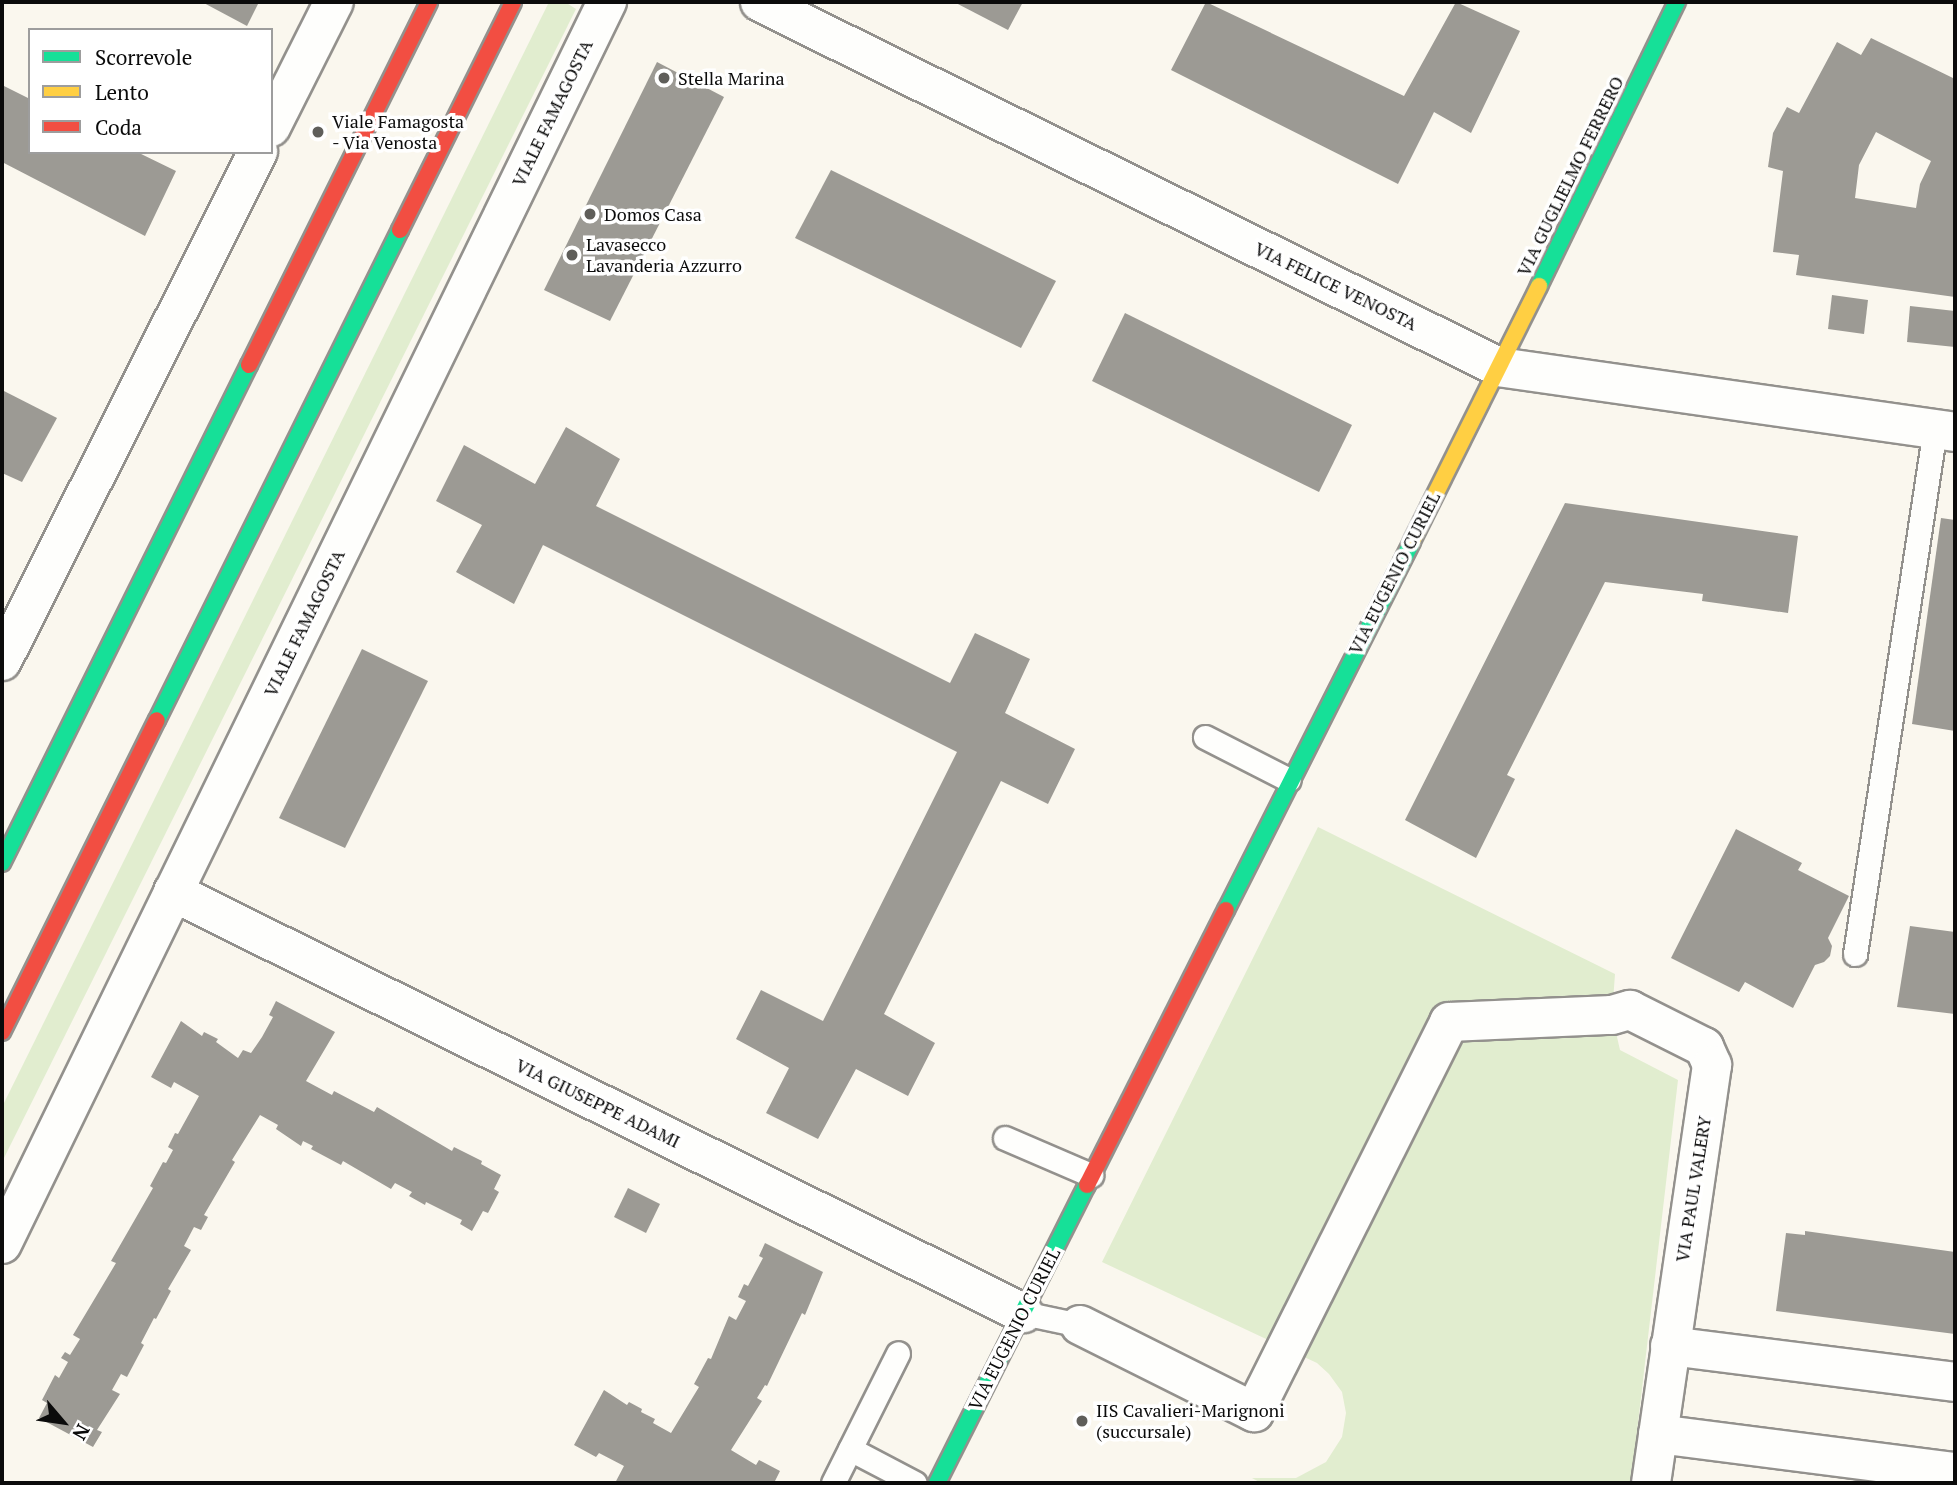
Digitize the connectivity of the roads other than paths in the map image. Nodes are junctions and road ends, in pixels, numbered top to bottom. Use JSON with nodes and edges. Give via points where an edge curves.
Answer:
{"nodes":[{"id":1,"x":334,"y":2,"type":"edge"},
{"id":2,"x":429,"y":2,"type":"edge"},
{"id":3,"x":513,"y":2,"type":"edge"},
{"id":4,"x":607,"y":2,"type":"edge"},
{"id":5,"x":760,"y":2,"type":"edge"},
{"id":6,"x":1676,"y":2,"type":"edge"},
{"id":7,"x":273,"y":123,"type":"edge"},
{"id":8,"x":257,"y":154,"type":"edge"},
{"id":9,"x":1499,"y":367,"type":"junction"},
{"id":10,"x":1945,"y":431,"type":"edge"},
{"id":11,"x":2,"y":661,"type":"edge"},
{"id":12,"x":1205,"y":737,"type":"dead end"},
{"id":13,"x":1289,"y":780,"type":"junction"},
{"id":14,"x":2,"y":863,"type":"edge"},
{"id":15,"x":173,"y":892,"type":"junction"},
{"id":16,"x":1855,"y":954,"type":"dead end"},
{"id":17,"x":2,"y":1032,"type":"edge"},
{"id":18,"x":1005,"y":1138,"type":"dead end"},
{"id":19,"x":1091,"y":1175,"type":"junction"},
{"id":20,"x":2,"y":1244,"type":"edge"},
{"id":21,"x":1023,"y":1313,"type":"junction"},
{"id":22,"x":1080,"y":1325,"type":"joint"},
{"id":23,"x":1670,"y":1346,"type":"junction"},
{"id":24,"x":898,"y":1353,"type":"dead end"},
{"id":25,"x":1955,"y":1382,"type":"edge"},
{"id":26,"x":1658,"y":1434,"type":"junction"},
{"id":27,"x":850,"y":1449,"type":"junction"},
{"id":28,"x":1955,"y":1472,"type":"edge"},
{"id":29,"x":833,"y":1483,"type":"edge"},
{"id":30,"x":915,"y":1483,"type":"edge"},
{"id":31,"x":937,"y":1483,"type":"edge"},
{"id":32,"x":1651,"y":1483,"type":"edge"}],
"edges":[{"from":1,"to":7,"type":"street"},
{"from":2,"to":14,"type":"main road"},
{"from":3,"to":17,"type":"main road"},
{"from":4,"to":15,"type":"street","name":"VIALE FAMAGOSTA"},
{"from":5,"to":9,"type":"street","name":"VIA FELICE VENOSTA"},
{"from":6,"to":9,"type":"main road","name":"VIA GUGLIELMO FERRERO"},
{"from":8,"to":11,"type":"street"},
{"from":9,"to":10,"type":"street","name":"VIA FELICE VENOSTA"},
{"from":9,"to":13,"type":"main road","name":"VIA EUGENIO CURIEL"},
{"from":10,"to":16,"type":"lane"},
{"from":12,"to":13,"type":"lane"},
{"from":13,"to":19,"type":"main road","name":"VIA EUGENIO CURIEL"},
{"from":15,"to":20,"type":"street","name":"VIALE FAMAGOSTA"},
{"from":15,"to":21,"type":"street","name":"VIA GIUSEPPE ADAMI"},
{"from":18,"to":19,"type":"lane"},
{"from":19,"to":21,"type":"main road","name":"VIA EUGENIO CURIEL"},
{"from":21,"to":22,"type":"lane"},
{"from":21,"to":31,"type":"main road","name":"VIA EUGENIO CURIEL"},
{"from":22,"to":23,"type":"street","name":"VIA PAUL VALERY","via":[[1254,1412],[1450,1022],[1612,1015],[1630,1010],[1698,1043],[1711,1059]]},
{"from":23,"to":25,"type":"street"},
{"from":23,"to":26,"type":"street","name":"VIA PAUL VALERY"},
{"from":24,"to":27,"type":"lane"},
{"from":26,"to":28,"type":"street"},
{"from":26,"to":32,"type":"street","name":"VIA PAUL VALERY"},
{"from":27,"to":29,"type":"lane"},
{"from":27,"to":30,"type":"lane"}]}
